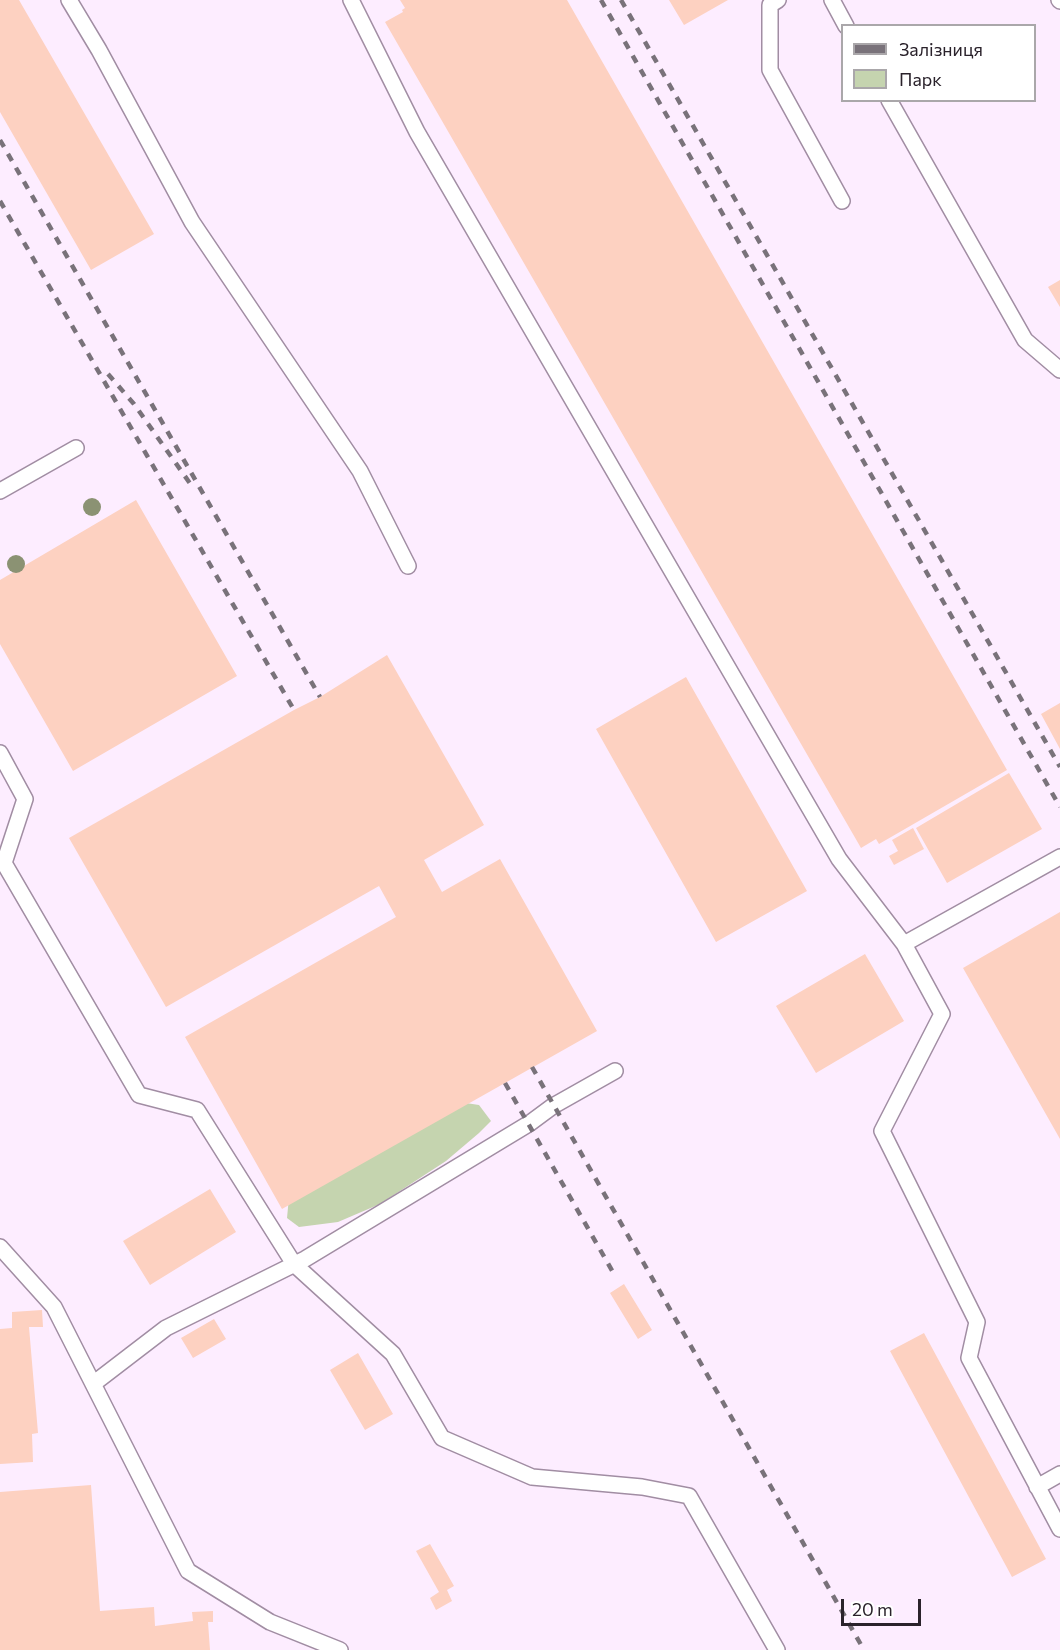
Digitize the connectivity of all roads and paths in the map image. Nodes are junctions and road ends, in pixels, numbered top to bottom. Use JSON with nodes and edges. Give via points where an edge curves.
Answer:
{"nodes":[{"id":1,"x":69,"y":0,"type":"edge"},
{"id":2,"x":351,"y":0,"type":"edge"},
{"id":3,"x":778,"y":0,"type":"edge"},
{"id":4,"x":831,"y":0,"type":"edge"},
{"id":5,"x":845,"y":24,"type":"edge"},
{"id":6,"x":890,"y":102,"type":"edge"},
{"id":7,"x":842,"y":201,"type":"dead end"},
{"id":8,"x":1060,"y":370,"type":"edge"},
{"id":9,"x":76,"y":448,"type":"dead end"},
{"id":10,"x":0,"y":491,"type":"edge"},
{"id":11,"x":408,"y":566,"type":"dead end"},
{"id":12,"x":0,"y":753,"type":"edge"},
{"id":13,"x":1060,"y":857,"type":"edge"},
{"id":14,"x":904,"y":944,"type":"junction"},
{"id":15,"x":615,"y":1071,"type":"dead end"},
{"id":16,"x":0,"y":1247,"type":"edge"},
{"id":17,"x":294,"y":1264,"type":"junction"},
{"id":18,"x":93,"y":1384,"type":"junction"},
{"id":19,"x":1060,"y":1474,"type":"edge"},
{"id":20,"x":1037,"y":1487,"type":"junction"},
{"id":21,"x":1060,"y":1529,"type":"edge"},
{"id":22,"x":340,"y":1650,"type":"edge"},
{"id":23,"x":777,"y":1650,"type":"edge"}],
"edges":[{"from":1,"to":11,"type":"lane","via":[[192,222],[360,471]]},
{"from":2,"to":14,"type":"lane","via":[[417,132],[833,849]]},
{"from":3,"to":7,"type":"lane","via":[[770,5],[770,70]]},
{"from":4,"to":5,"type":"lane"},
{"from":6,"to":8,"type":"lane","via":[[1024,340]]},
{"from":9,"to":10,"type":"lane"},
{"from":12,"to":17,"type":"lane","via":[[25,799],[4,864],[139,1095],[197,1110]]},
{"from":13,"to":14,"type":"lane"},
{"from":14,"to":20,"type":"lane","via":[[942,1014],[882,1131],[977,1322],[969,1358]]},
{"from":15,"to":17,"type":"lane"},
{"from":16,"to":18,"type":"lane","via":[[54,1307]]},
{"from":17,"to":18,"type":"lane","via":[[166,1329]]},
{"from":17,"to":23,"type":"lane","via":[[393,1354],[442,1438],[532,1477],[642,1486],[689,1496]]},
{"from":18,"to":22,"type":"lane","via":[[188,1571],[270,1622]]},
{"from":19,"to":20,"type":"lane"},
{"from":20,"to":21,"type":"lane"}]}
